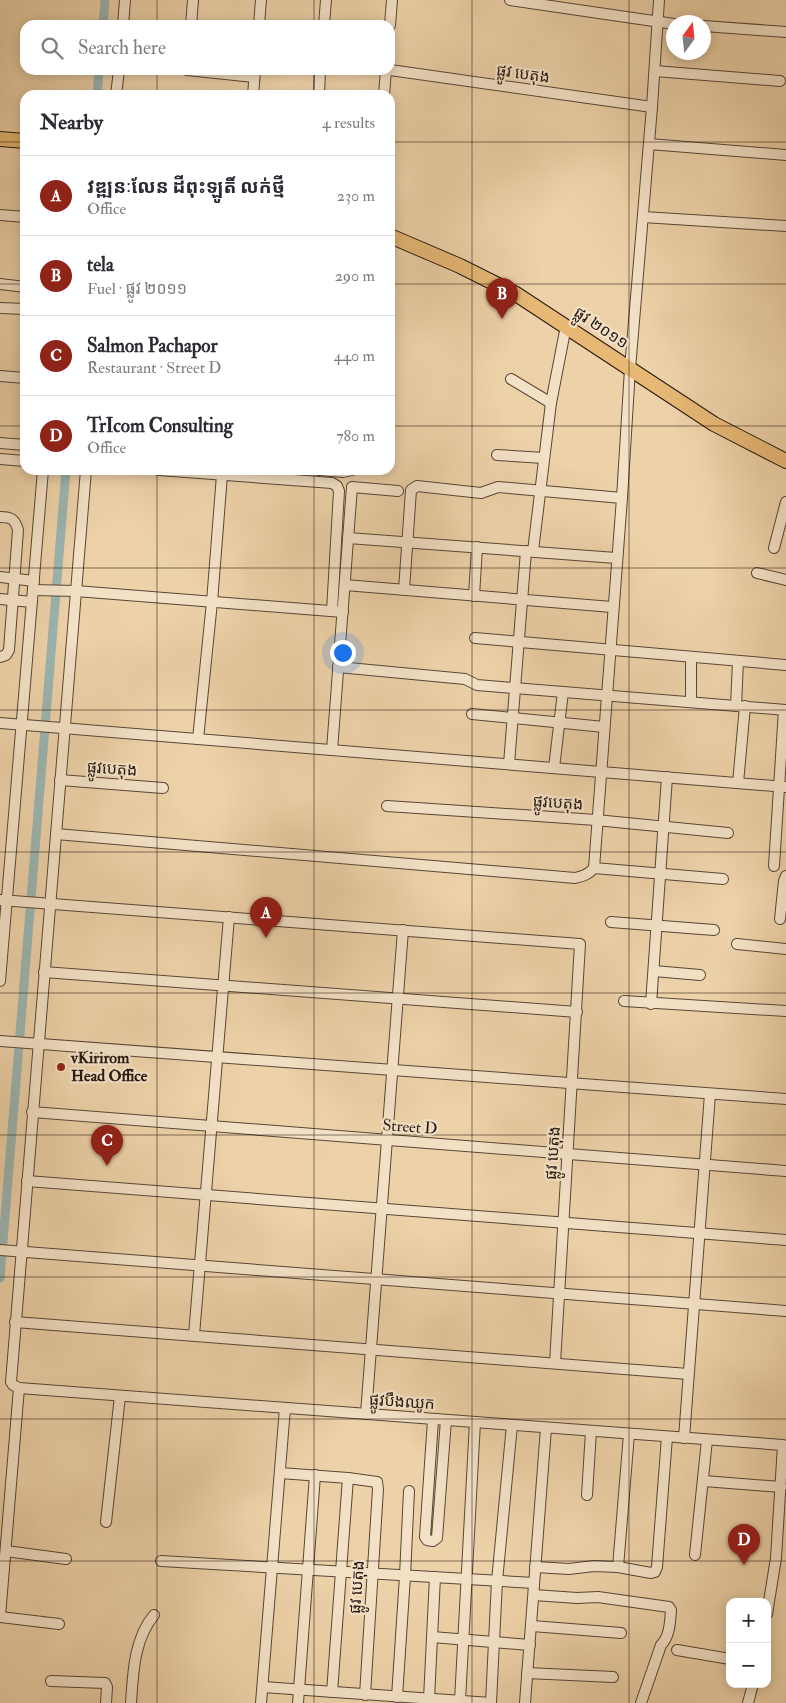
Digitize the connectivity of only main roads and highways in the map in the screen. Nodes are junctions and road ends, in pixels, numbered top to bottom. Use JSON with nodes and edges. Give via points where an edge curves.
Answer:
{"nodes":[{"id":1,"x":0,"y":139,"type":"edge"},
{"id":2,"x":20,"y":141,"type":"edge"},
{"id":3,"x":395,"y":238,"type":"edge"},
{"id":4,"x":786,"y":461,"type":"edge"}],
"edges":[{"from":1,"to":2,"type":"main road"},
{"from":3,"to":4,"type":"main road","name":"ផ្លូវ ២០១១","via":[[516,294],[714,424]]}]}
